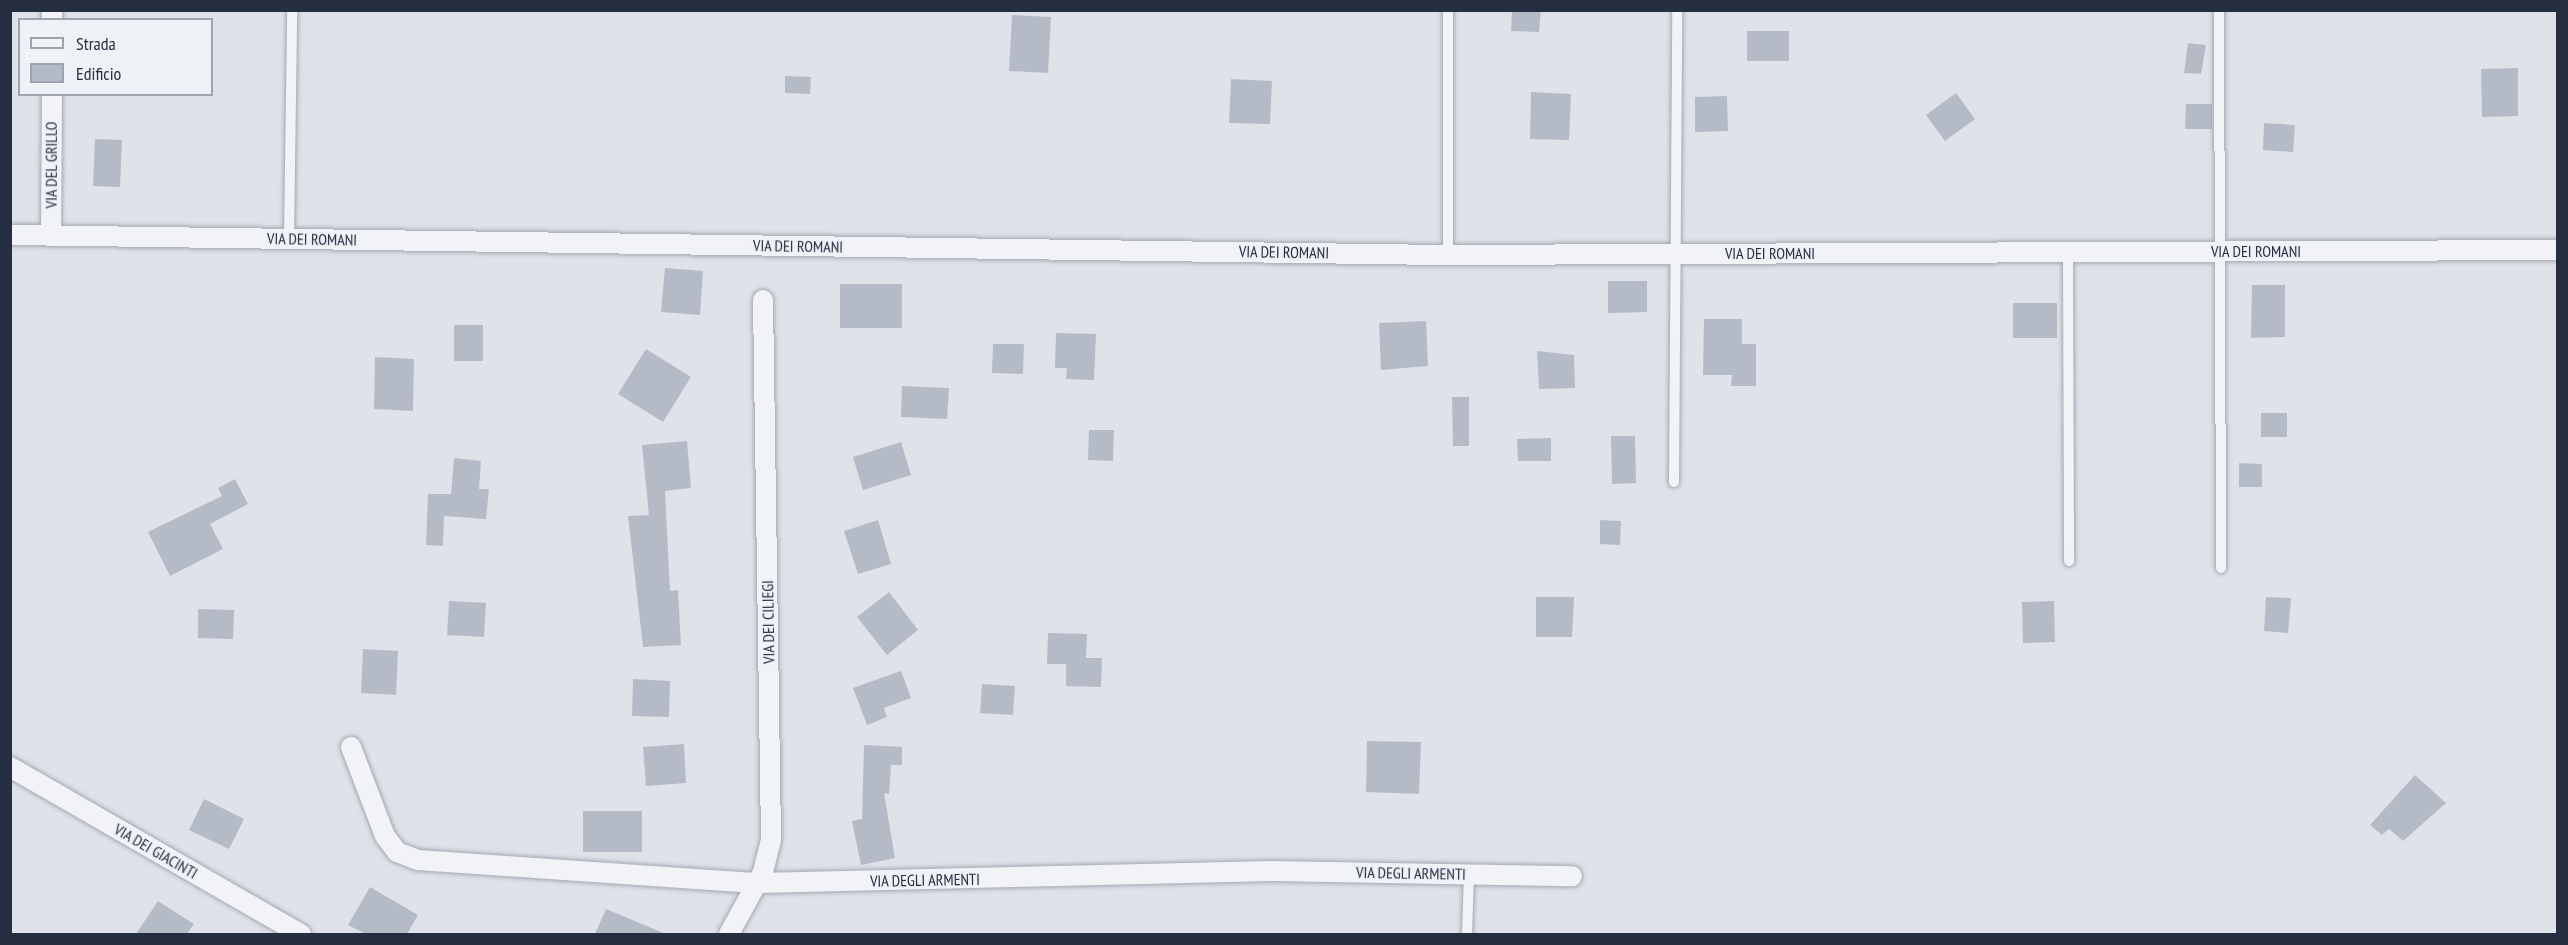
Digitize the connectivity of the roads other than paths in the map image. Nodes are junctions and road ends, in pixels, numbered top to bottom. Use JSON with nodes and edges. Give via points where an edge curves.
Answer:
{"nodes":[{"id":1,"x":292,"y":10,"type":"edge"},
{"id":2,"x":1448,"y":10,"type":"edge"},
{"id":3,"x":1677,"y":10,"type":"edge"},
{"id":4,"x":2219,"y":10,"type":"edge"},
{"id":5,"x":52,"y":96,"type":"edge"},
{"id":6,"x":10,"y":235,"type":"edge"},
{"id":7,"x":51,"y":236,"type":"junction"},
{"id":8,"x":289,"y":239,"type":"junction"},
{"id":9,"x":2558,"y":250,"type":"edge"},
{"id":10,"x":2221,"y":251,"type":"junction"},
{"id":11,"x":2068,"y":252,"type":"junction"},
{"id":12,"x":1675,"y":254,"type":"junction"},
{"id":13,"x":1448,"y":255,"type":"junction"},
{"id":14,"x":763,"y":300,"type":"dead end"},
{"id":15,"x":1674,"y":482,"type":"dead end"},
{"id":16,"x":2069,"y":561,"type":"dead end"},
{"id":17,"x":2221,"y":568,"type":"dead end"},
{"id":18,"x":351,"y":747,"type":"dead end"},
{"id":19,"x":10,"y":767,"type":"edge"},
{"id":20,"x":1469,"y":874,"type":"junction"},
{"id":21,"x":1572,"y":876,"type":"dead end"},
{"id":22,"x":758,"y":883,"type":"junction"},
{"id":23,"x":301,"y":934,"type":"edge"},
{"id":24,"x":729,"y":934,"type":"edge"},
{"id":25,"x":1467,"y":934,"type":"edge"}],
"edges":[{"from":1,"to":8,"type":"lane"},
{"from":2,"to":13,"type":"lane"},
{"from":3,"to":12,"type":"lane"},
{"from":4,"to":10,"type":"lane"},
{"from":5,"to":7,"type":"street","name":"VIA DEL GRILLO"},
{"from":6,"to":7,"type":"street","name":"VIA DEI ROMANI"},
{"from":7,"to":8,"type":"street","name":"VIA DEI ROMANI"},
{"from":8,"to":13,"type":"street","name":"VIA DEI ROMANI"},
{"from":9,"to":10,"type":"street","name":"VIA DEI ROMANI"},
{"from":10,"to":11,"type":"street","name":"VIA DEI ROMANI"},
{"from":10,"to":17,"type":"lane"},
{"from":11,"to":12,"type":"street","name":"VIA DEI ROMANI"},
{"from":11,"to":16,"type":"lane"},
{"from":12,"to":13,"type":"street","name":"VIA DEI ROMANI"},
{"from":12,"to":15,"type":"lane"},
{"from":14,"to":22,"type":"street","name":"VIA DEI CILIEGI","via":[[771,833]]},
{"from":18,"to":22,"type":"street","name":"VIA DEGLI ARMENTI","via":[[385,836],[406,858]]},
{"from":19,"to":23,"type":"street","name":"VIA DEI GIACINTI"},
{"from":20,"to":21,"type":"street","name":"VIA DEGLI ARMENTI"},
{"from":20,"to":22,"type":"street","name":"VIA DEGLI ARMENTI","via":[[1272,871]]},
{"from":20,"to":25,"type":"lane"},
{"from":22,"to":24,"type":"street","name":"VIA DEI CILIEGI"}]}
